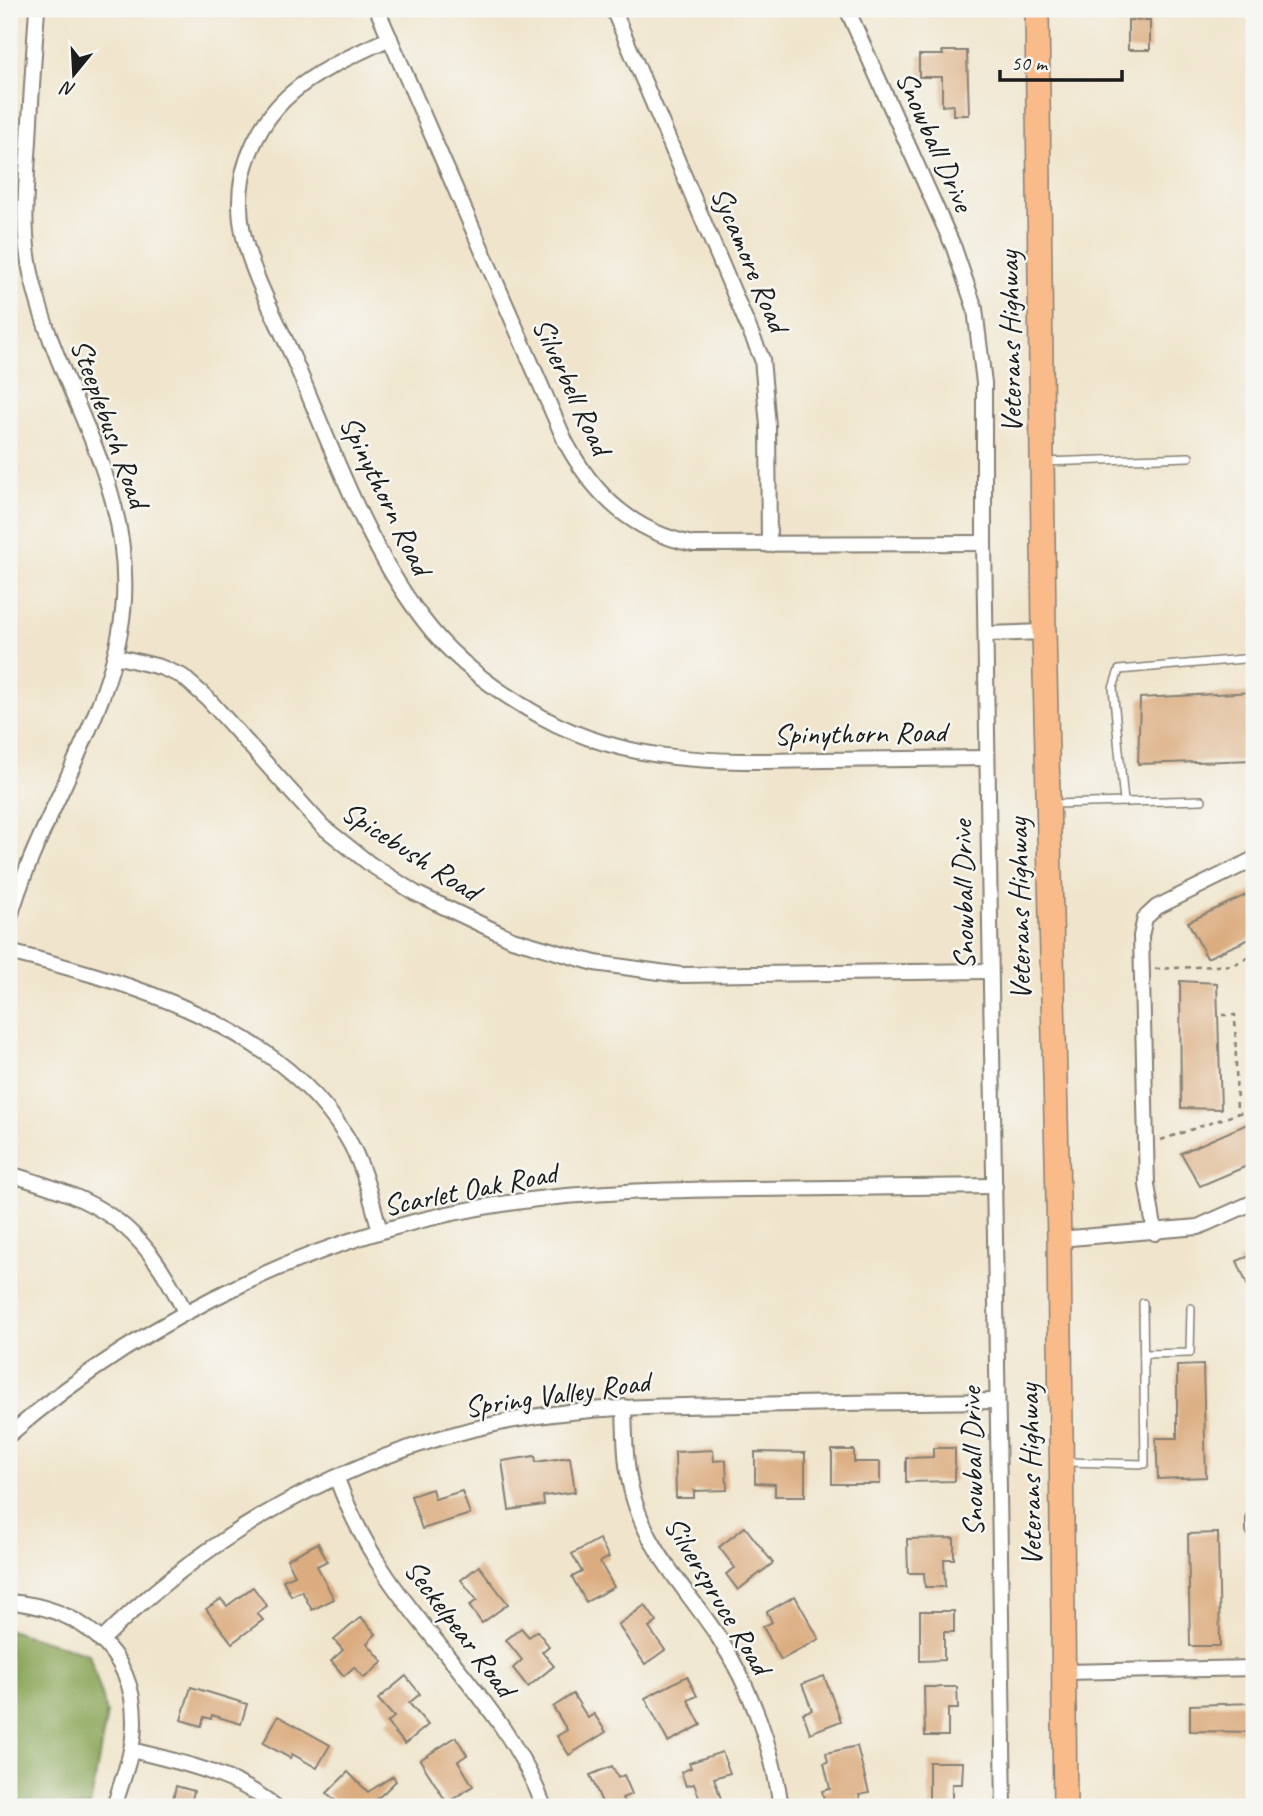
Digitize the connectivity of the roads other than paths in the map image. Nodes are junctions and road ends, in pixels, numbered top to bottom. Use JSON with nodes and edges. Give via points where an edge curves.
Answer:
{"nodes":[{"id":1,"x":37,"y":9,"type":"edge"},
{"id":2,"x":377,"y":9,"type":"edge"},
{"id":3,"x":613,"y":9,"type":"edge"},
{"id":4,"x":847,"y":9,"type":"edge"},
{"id":5,"x":1037,"y":9,"type":"edge"},
{"id":6,"x":390,"y":38,"type":"junction"},
{"id":7,"x":1189,"y":457,"type":"dead end"},
{"id":8,"x":1043,"y":462,"type":"junction"},
{"id":9,"x":984,"y":542,"type":"junction"},
{"id":10,"x":769,"y":545,"type":"junction"},
{"id":11,"x":1044,"y":632,"type":"junction"},
{"id":12,"x":987,"y":634,"type":"junction"},
{"id":13,"x":115,"y":656,"type":"junction"},
{"id":14,"x":1254,"y":658,"type":"edge"},
{"id":15,"x":987,"y":758,"type":"junction"},
{"id":16,"x":1202,"y":800,"type":"dead end"},
{"id":17,"x":1124,"y":802,"type":"junction"},
{"id":18,"x":1048,"y":804,"type":"junction"},
{"id":19,"x":1254,"y":859,"type":"edge"},
{"id":20,"x":9,"y":920,"type":"edge"},
{"id":21,"x":9,"y":952,"type":"edge"},
{"id":22,"x":990,"y":971,"type":"junction"},
{"id":23,"x":9,"y":1174,"type":"edge"},
{"id":24,"x":995,"y":1186,"type":"junction"},
{"id":25,"x":1254,"y":1202,"type":"edge"},
{"id":26,"x":380,"y":1231,"type":"junction"},
{"id":27,"x":1155,"y":1233,"type":"junction"},
{"id":28,"x":1059,"y":1239,"type":"junction"},
{"id":29,"x":1143,"y":1303,"type":"dead end"},
{"id":30,"x":1191,"y":1308,"type":"dead end"},
{"id":31,"x":184,"y":1312,"type":"junction"},
{"id":32,"x":1144,"y":1354,"type":"junction"},
{"id":33,"x":997,"y":1401,"type":"junction"},
{"id":34,"x":624,"y":1407,"type":"junction"},
{"id":35,"x":9,"y":1435,"type":"edge"},
{"id":36,"x":1062,"y":1462,"type":"junction"},
{"id":37,"x":337,"y":1479,"type":"junction"},
{"id":38,"x":1254,"y":1517,"type":"edge"},
{"id":39,"x":1254,"y":1530,"type":"edge"},
{"id":40,"x":9,"y":1602,"type":"edge"},
{"id":41,"x":101,"y":1640,"type":"junction"},
{"id":42,"x":1254,"y":1668,"type":"edge"},
{"id":43,"x":1065,"y":1672,"type":"junction"},
{"id":44,"x":131,"y":1750,"type":"junction"},
{"id":45,"x":114,"y":1807,"type":"edge"},
{"id":46,"x":276,"y":1807,"type":"edge"},
{"id":47,"x":544,"y":1807,"type":"edge"},
{"id":48,"x":782,"y":1807,"type":"edge"},
{"id":49,"x":1004,"y":1807,"type":"edge"},
{"id":50,"x":1065,"y":1807,"type":"edge"}],
"edges":[{"from":1,"to":13,"type":"street","name":"Steeplebush Road","via":[[25,206],[28,258],[47,329],[117,508],[123,541],[124,601]]},
{"from":2,"to":6,"type":"street","name":"Silverbell Road"},
{"from":3,"to":10,"type":"street","name":"Sycamore Road","via":[[762,359]]},
{"from":4,"to":9,"type":"street","name":"Snowball Drive","via":[[954,248],[975,309],[984,383]]},
{"from":5,"to":8,"type":"main road","name":"Veterans Highway"},
{"from":6,"to":10,"type":"street","name":"Silverbell Road","via":[[566,443],[588,480],[623,514],[671,539],[719,546]]},
{"from":6,"to":15,"type":"street","name":"Spinythorn Road","via":[[303,81],[279,104],[257,135],[244,173],[240,218],[251,259],[340,466],[380,553],[423,620],[494,687],[543,718],[625,749],[674,759],[727,762]]},
{"from":7,"to":8,"type":"lane"},
{"from":8,"to":11,"type":"main road","name":"Veterans Highway"},
{"from":9,"to":10,"type":"street","name":"Silverbell Road"},
{"from":9,"to":12,"type":"street","name":"Snowball Drive"},
{"from":11,"to":12,"type":"street"},
{"from":11,"to":18,"type":"main road","name":"Veterans Highway"},
{"from":12,"to":15,"type":"street","name":"Snowball Drive"},
{"from":13,"to":20,"type":"street","name":"Steeplebush Road"},
{"from":13,"to":22,"type":"street","name":"Spicebush Road","via":[[181,676],[208,699],[322,826],[415,893],[512,939],[595,963],[681,975]]},
{"from":14,"to":17,"type":"lane","via":[[1119,670],[1112,688]]},
{"from":15,"to":22,"type":"street","name":"Snowball Drive"},
{"from":16,"to":17,"type":"lane"},
{"from":17,"to":18,"type":"lane"},
{"from":18,"to":28,"type":"main road","name":"Veterans Highway"},
{"from":19,"to":27,"type":"street","via":[[1157,907],[1144,918],[1140,936],[1147,1185]]},
{"from":21,"to":26,"type":"street","via":[[110,979],[176,1003],[279,1065],[309,1090],[346,1136],[358,1159]]},
{"from":22,"to":24,"type":"street","name":"Snowball Drive"},
{"from":23,"to":31,"type":"street","via":[[63,1190],[132,1230],[152,1253]]},
{"from":24,"to":26,"type":"street","name":"Scarlet Oak Road","via":[[615,1192],[482,1207]]},
{"from":24,"to":33,"type":"street","name":"Snowball Drive"},
{"from":25,"to":27,"type":"street","via":[[1198,1227]]},
{"from":26,"to":31,"type":"street","name":"Scarlet Oak Road","via":[[247,1281]]},
{"from":27,"to":28,"type":"street"},
{"from":28,"to":36,"type":"main road","name":"Veterans Highway"},
{"from":29,"to":32,"type":"lane"},
{"from":30,"to":32,"type":"lane","via":[[1190,1353]]},
{"from":31,"to":35,"type":"street","name":"Scarlet Oak Road","via":[[86,1373]]},
{"from":32,"to":36,"type":"lane","via":[[1145,1464]]},
{"from":33,"to":34,"type":"street","name":"Spring Valley Road"},
{"from":33,"to":49,"type":"street","name":"Snowball Drive"},
{"from":34,"to":37,"type":"street","name":"Spring Valley Road","via":[[496,1423],[384,1457]]},
{"from":34,"to":48,"type":"street","name":"Silverspruce Road","via":[[627,1474],[643,1524],[658,1555],[727,1652],[764,1730]]},
{"from":36,"to":43,"type":"main road","name":"Veterans Highway"},
{"from":37,"to":41,"type":"street","name":"Spring Valley Road","via":[[237,1530]]},
{"from":37,"to":47,"type":"street","name":"Seckelpear Road","via":[[359,1531],[388,1578],[487,1706],[524,1763]]},
{"from":38,"to":39,"type":"street"},
{"from":40,"to":41,"type":"street","via":[[60,1611]]},
{"from":41,"to":44,"type":"street","via":[[122,1667],[132,1697],[135,1724]]},
{"from":42,"to":43,"type":"street"},
{"from":43,"to":50,"type":"main road","name":"Veterans Highway"},
{"from":44,"to":45,"type":"street"},
{"from":44,"to":46,"type":"street","via":[[223,1777]]}]}
